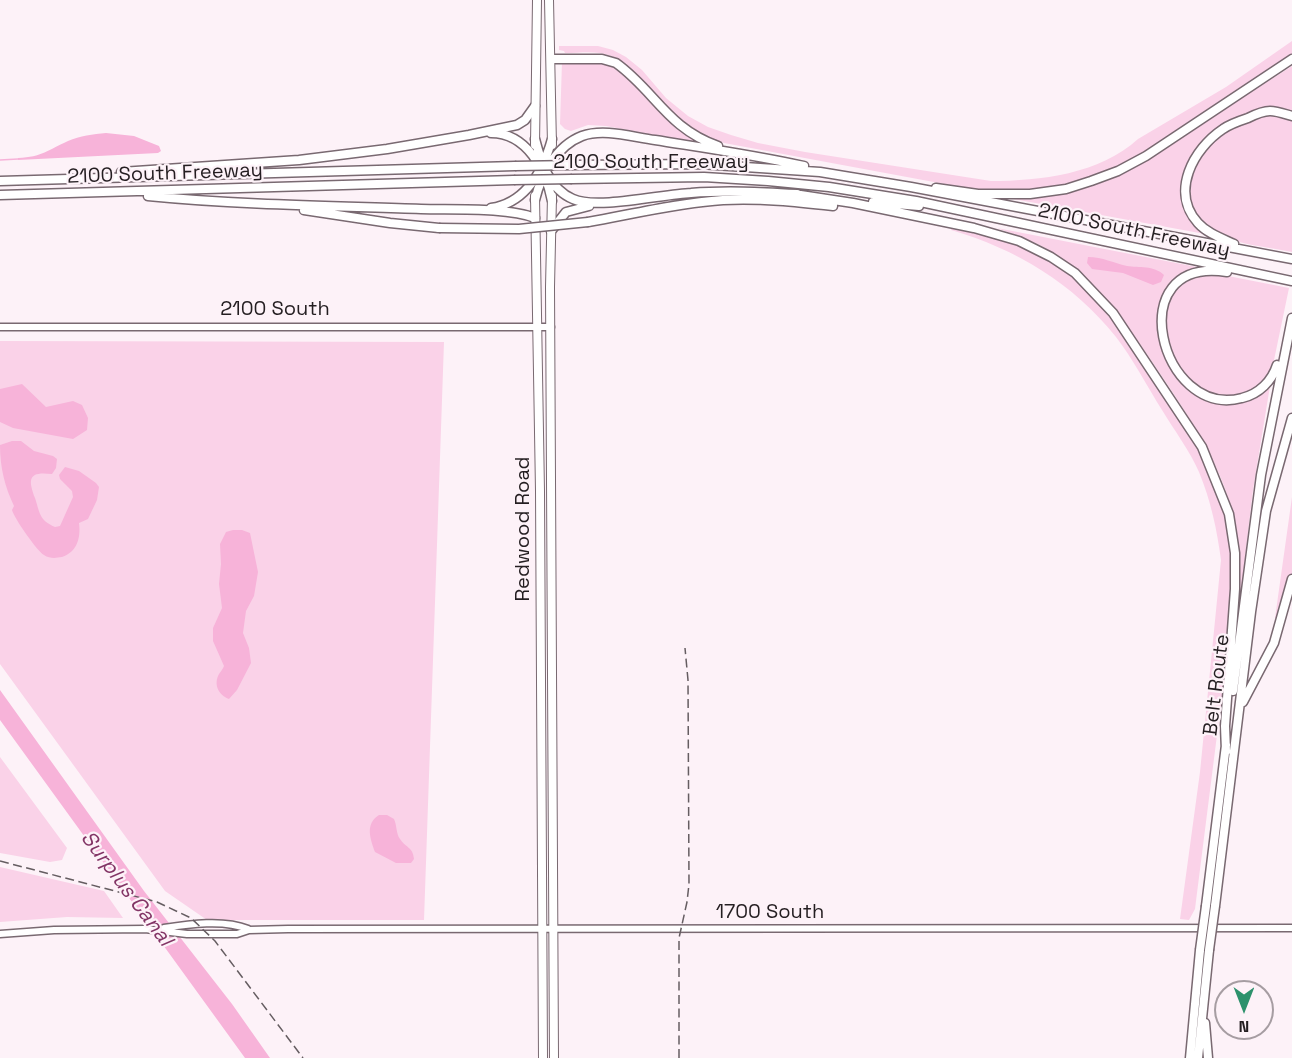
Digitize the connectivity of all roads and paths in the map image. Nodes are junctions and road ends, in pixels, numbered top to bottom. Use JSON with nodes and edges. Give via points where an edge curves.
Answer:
{"nodes":[{"id":1,"x":537,"y":0,"type":"edge"},
{"id":2,"x":549,"y":0,"type":"edge"},
{"id":3,"x":552,"y":59,"type":"junction"},
{"id":4,"x":1292,"y":59,"type":"edge"},
{"id":5,"x":535,"y":106,"type":"junction"},
{"id":6,"x":1292,"y":116,"type":"edge"},
{"id":7,"x":469,"y":135,"type":"junction"},
{"id":8,"x":535,"y":139,"type":"joint"},
{"id":9,"x":552,"y":139,"type":"joint"},
{"id":10,"x":736,"y":152,"type":"junction"},
{"id":11,"x":543,"y":166,"type":"junction"},
{"id":12,"x":863,"y":179,"type":"junction"},
{"id":13,"x":36,"y":180,"type":"junction"},
{"id":14,"x":535,"y":180,"type":"junction"},
{"id":15,"x":0,"y":181,"type":"edge"},
{"id":16,"x":552,"y":182,"type":"junction"},
{"id":17,"x":911,"y":187,"type":"junction"},
{"id":18,"x":112,"y":193,"type":"junction"},
{"id":19,"x":794,"y":194,"type":"junction"},
{"id":20,"x":0,"y":195,"type":"edge"},
{"id":21,"x":535,"y":200,"type":"junction"},
{"id":22,"x":552,"y":201,"type":"junction"},
{"id":23,"x":610,"y":202,"type":"junction"},
{"id":24,"x":262,"y":203,"type":"junction"},
{"id":25,"x":944,"y":207,"type":"junction"},
{"id":26,"x":469,"y":210,"type":"junction"},
{"id":27,"x":902,"y":213,"type":"junction"},
{"id":28,"x":535,"y":218,"type":"junction"},
{"id":29,"x":551,"y":231,"type":"junction"},
{"id":30,"x":1248,"y":250,"type":"junction"},
{"id":31,"x":1292,"y":259,"type":"edge"},
{"id":32,"x":1292,"y":281,"type":"edge"},
{"id":33,"x":1291,"y":321,"type":"edge"},
{"id":34,"x":0,"y":327,"type":"edge"},
{"id":35,"x":536,"y":327,"type":"junction"},
{"id":36,"x":551,"y":327,"type":"junction"},
{"id":37,"x":1288,"y":334,"type":"junction"},
{"id":38,"x":1292,"y":418,"type":"edge"},
{"id":39,"x":1292,"y":579,"type":"edge"},
{"id":40,"x":1239,"y":711,"type":"junction"},
{"id":41,"x":1226,"y":751,"type":"junction"},
{"id":42,"x":1211,"y":906,"type":"junction"},
{"id":43,"x":1292,"y":928,"type":"edge"},
{"id":44,"x":157,"y":929,"type":"junction"},
{"id":45,"x":542,"y":929,"type":"junction"},
{"id":46,"x":553,"y":929,"type":"junction"},
{"id":47,"x":249,"y":930,"type":"junction"},
{"id":48,"x":0,"y":934,"type":"edge"},
{"id":49,"x":1205,"y":950,"type":"junction"},
{"id":50,"x":1204,"y":996,"type":"junction"},
{"id":51,"x":543,"y":1058,"type":"edge"},
{"id":52,"x":554,"y":1058,"type":"edge"},
{"id":53,"x":1190,"y":1058,"type":"edge"},
{"id":54,"x":1198,"y":1058,"type":"edge"},
{"id":55,"x":1208,"y":1058,"type":"edge"}],
"edges":[{"from":1,"to":5,"type":"main road"},
{"from":2,"to":3,"type":"main road"},
{"from":3,"to":9,"type":"main road"},
{"from":3,"to":10,"type":"highway","via":[[602,59],[616,63],[685,129]]},
{"from":4,"to":17,"type":"highway","via":[[1146,156],[1091,181],[1030,194],[978,194]]},
{"from":5,"to":7,"type":"highway","via":[[517,125]]},
{"from":5,"to":8,"type":"main road"},
{"from":6,"to":30,"type":"highway","via":[[1268,111],[1223,129],[1197,156],[1187,177],[1185,200],[1196,222]]},
{"from":7,"to":11,"type":"highway","via":[[509,136]]},
{"from":7,"to":13,"type":"highway","via":[[312,159]]},
{"from":8,"to":11,"type":"highway"},
{"from":9,"to":11,"type":"highway"},
{"from":10,"to":11,"type":"highway","via":[[597,133],[575,139]]},
{"from":10,"to":12,"type":"highway"},
{"from":11,"to":14,"type":"highway"},
{"from":11,"to":16,"type":"highway"},
{"from":11,"to":21,"type":"highway"},
{"from":11,"to":22,"type":"highway"},
{"from":12,"to":13,"type":"highway","name":"2100 South Freeway","bridge":true,"via":[[722,164],[654,163]]},
{"from":12,"to":17,"type":"highway","name":"2100 South Freeway"},
{"from":13,"to":15,"type":"highway","name":"2100 South Freeway"},
{"from":14,"to":21,"type":"main road","name":"Redwood Road"},
{"from":14,"to":26,"type":"highway","via":[[507,204]]},
{"from":16,"to":22,"type":"main road","name":"Redwood Road"},
{"from":16,"to":23,"type":"highway","via":[[576,201]]},
{"from":17,"to":30,"type":"highway","name":"2100 South Freeway"},
{"from":18,"to":20,"type":"highway","name":"2100 South Freeway"},
{"from":18,"to":24,"type":"highway"},
{"from":18,"to":25,"type":"highway","name":"2100 South Freeway","bridge":true,"via":[[704,177],[829,187]]},
{"from":19,"to":23,"type":"highway","via":[[704,192]]},
{"from":19,"to":25,"type":"highway"},
{"from":19,"to":27,"type":"highway"},
{"from":21,"to":28,"type":"main road","name":"Redwood Road"},
{"from":22,"to":29,"type":"main road","name":"Redwood Road"},
{"from":23,"to":29,"type":"highway","via":[[566,212]]},
{"from":24,"to":26,"type":"highway"},
{"from":24,"to":27,"type":"highway","bridge":true,"via":[[390,223],[499,229],[558,226],[701,202],[750,200]]},
{"from":25,"to":32,"type":"highway","name":"2100 South Freeway"},
{"from":26,"to":28,"type":"highway"},
{"from":27,"to":41,"type":"highway","via":[[1000,234],[1035,248],[1075,273],[1113,313],[1202,447],[1229,514],[1235,554],[1224,726]]},
{"from":28,"to":35,"type":"main road","name":"Redwood Road"},
{"from":29,"to":36,"type":"main road","name":"Redwood Road"},
{"from":30,"to":31,"type":"highway","name":"2100 South Freeway"},
{"from":32,"to":37,"type":"highway","via":[[1215,270],[1198,272],[1175,284],[1164,298],[1162,310],[1162,333],[1178,374],[1196,390],[1220,399],[1245,397],[1265,385],[1274,375]]},
{"from":33,"to":37,"type":"highway","name":"Belt Route"},
{"from":34,"to":35,"type":"street","name":"2100 South"},
{"from":35,"to":36,"type":"street","name":"2100 South"},
{"from":35,"to":45,"type":"main road","name":"Redwood Road"},
{"from":36,"to":46,"type":"main road","name":"Redwood Road"},
{"from":37,"to":41,"type":"highway","name":"Belt Route","via":[[1261,475]]},
{"from":38,"to":40,"type":"highway","name":"Belt Route","via":[[1266,511]]},
{"from":39,"to":40,"type":"highway","via":[[1274,643]]},
{"from":40,"to":42,"type":"highway","name":"Belt Route"},
{"from":41,"to":42,"type":"highway","name":"Belt Route"},
{"from":42,"to":49,"type":"highway","name":"Belt Route","bridge":true},
{"from":43,"to":46,"type":"street","name":"1700 South"},
{"from":44,"to":47,"type":"street","name":"1700 South","via":[[187,934],[237,934]]},
{"from":44,"to":47,"type":"street","name":"1700 South","via":[[238,925]]},
{"from":44,"to":48,"type":"street","name":"1700 South"},
{"from":45,"to":46,"type":"street","name":"1700 South"},
{"from":45,"to":47,"type":"street","name":"1700 South"},
{"from":45,"to":51,"type":"main road","name":"Redwood Road"},
{"from":46,"to":52,"type":"main road","name":"Redwood Road"},
{"from":49,"to":50,"type":"highway","name":"Belt Route"},
{"from":49,"to":53,"type":"highway","name":"Belt Route"},
{"from":50,"to":54,"type":"highway","name":"Belt Route"},
{"from":50,"to":55,"type":"highway"}]}
